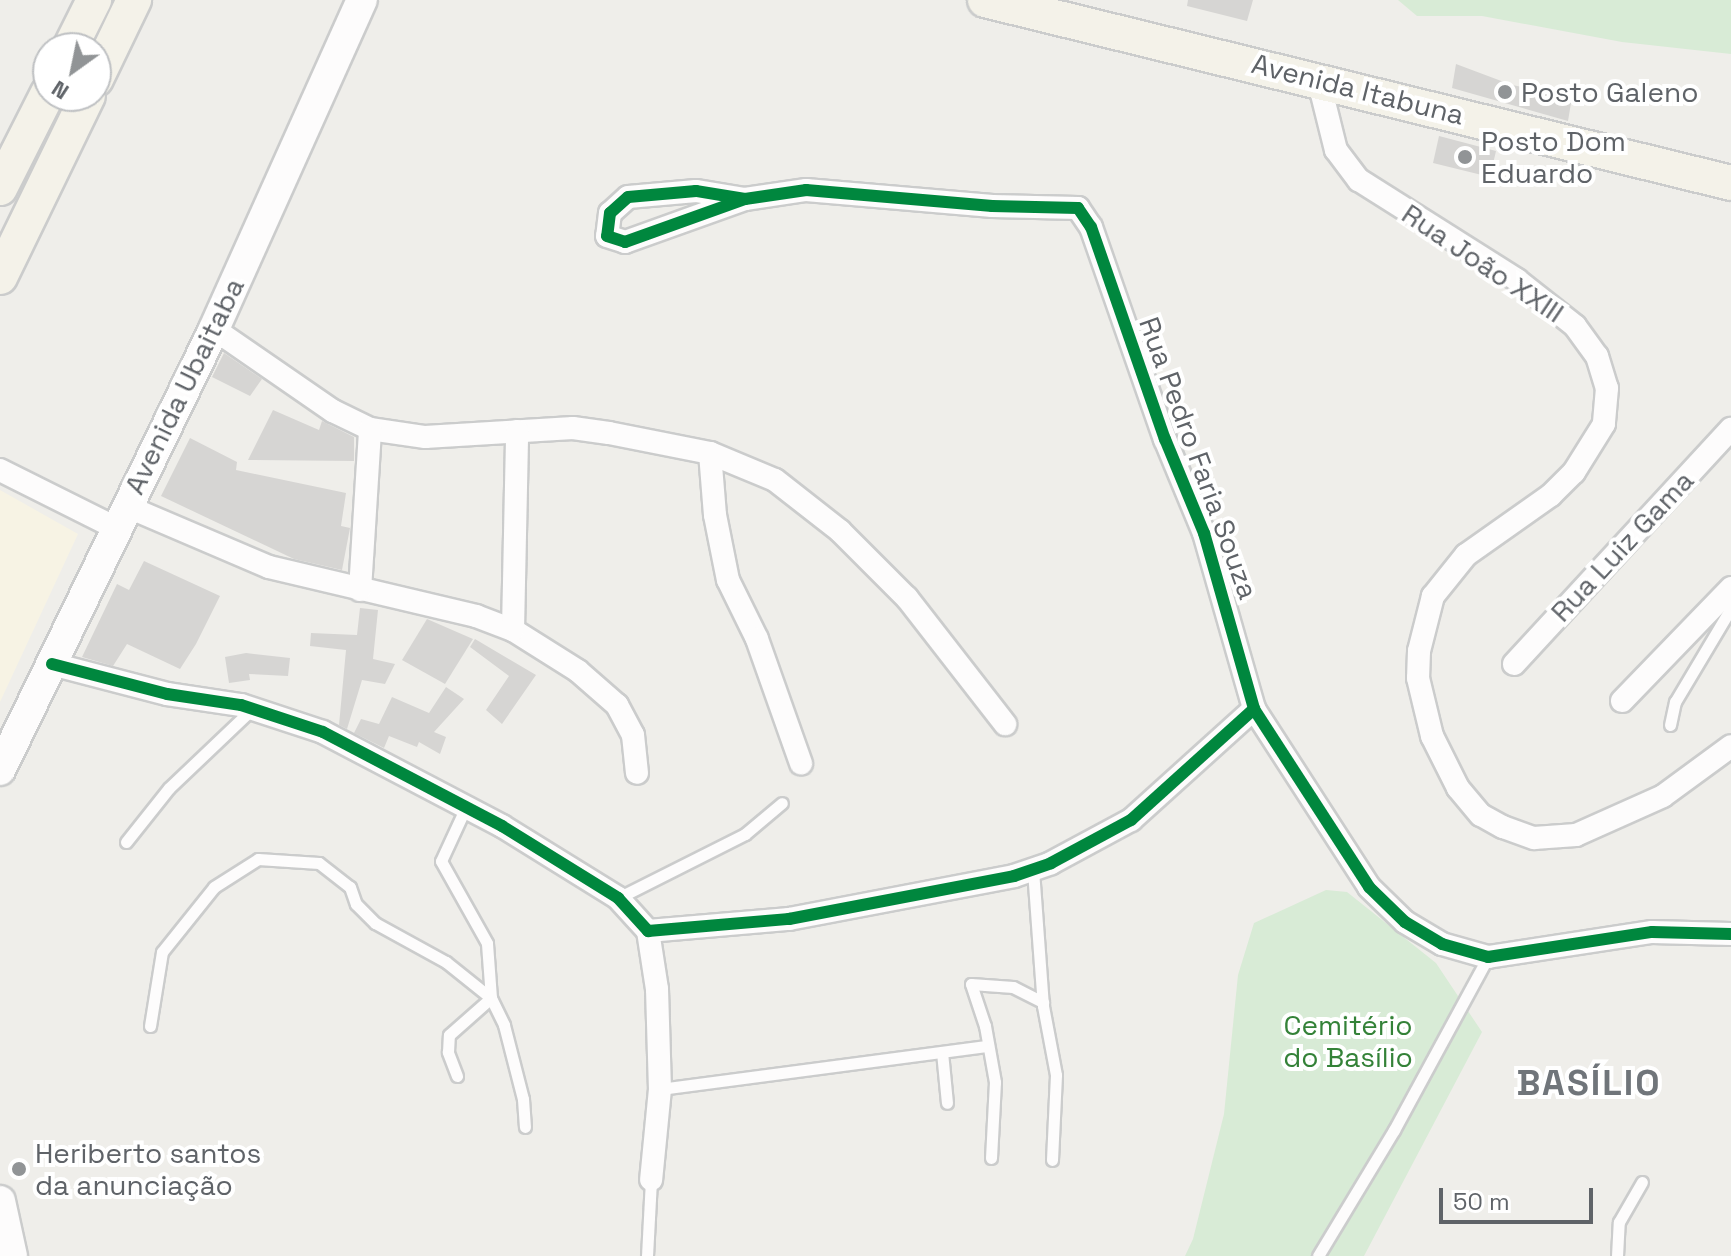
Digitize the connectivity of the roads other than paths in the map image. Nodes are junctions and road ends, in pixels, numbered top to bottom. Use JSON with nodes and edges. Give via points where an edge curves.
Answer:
{"nodes":[{"id":1,"x":94,"y":0,"type":"edge"},
{"id":2,"x":134,"y":0,"type":"edge"},
{"id":3,"x":362,"y":0,"type":"edge"},
{"id":4,"x":985,"y":0,"type":"edge"},
{"id":5,"x":78,"y":32,"type":"edge"},
{"id":6,"x":112,"y":46,"type":"edge"},
{"id":7,"x":1318,"y":78,"type":"junction"},
{"id":8,"x":38,"y":112,"type":"edge"},
{"id":9,"x":80,"y":112,"type":"edge"},
{"id":10,"x":1731,"y":183,"type":"edge"},
{"id":11,"x":0,"y":188,"type":"edge"},
{"id":12,"x":745,"y":199,"type":"junction"},
{"id":13,"x":0,"y":277,"type":"edge"},
{"id":14,"x":214,"y":329,"type":"junction"},
{"id":15,"x":370,"y":429,"type":"junction"},
{"id":16,"x":1731,"y":429,"type":"edge"},
{"id":17,"x":517,"y":431,"type":"junction"},
{"id":18,"x":710,"y":453,"type":"junction"},
{"id":19,"x":0,"y":470,"type":"edge"},
{"id":20,"x":121,"y":517,"type":"junction"},
{"id":21,"x":1731,"y":588,"type":"edge"},
{"id":22,"x":360,"y":590,"type":"junction"},
{"id":23,"x":1731,"y":608,"type":"edge"},
{"id":24,"x":513,"y":630,"type":"junction"},
{"id":25,"x":52,"y":664,"type":"junction"},
{"id":26,"x":1514,"y":664,"type":"dead end"},
{"id":27,"x":1622,"y":701,"type":"dead end"},
{"id":28,"x":252,"y":709,"type":"junction"},
{"id":29,"x":1254,"y":709,"type":"junction"},
{"id":30,"x":1005,"y":724,"type":"dead end"},
{"id":31,"x":1670,"y":725,"type":"dead end"},
{"id":32,"x":1731,"y":746,"type":"edge"},
{"id":33,"x":801,"y":763,"type":"dead end"},
{"id":34,"x":0,"y":770,"type":"edge"},
{"id":35,"x":637,"y":773,"type":"dead end"},
{"id":36,"x":782,"y":803,"type":"dead end"},
{"id":37,"x":466,"y":807,"type":"junction"},
{"id":38,"x":126,"y":842,"type":"dead end"},
{"id":39,"x":1033,"y":870,"type":"junction"},
{"id":40,"x":618,"y":898,"type":"junction"},
{"id":41,"x":648,"y":931,"type":"junction"},
{"id":42,"x":1731,"y":934,"type":"edge"},
{"id":43,"x":1488,"y":957,"type":"junction"},
{"id":44,"x":491,"y":998,"type":"junction"},
{"id":45,"x":1043,"y":1002,"type":"junction"},
{"id":46,"x":150,"y":1026,"type":"dead end"},
{"id":47,"x":988,"y":1046,"type":"junction"},
{"id":48,"x":942,"y":1052,"type":"junction"},
{"id":49,"x":457,"y":1076,"type":"dead end"},
{"id":50,"x":660,"y":1089,"type":"junction"},
{"id":51,"x":947,"y":1103,"type":"dead end"},
{"id":52,"x":525,"y":1127,"type":"dead end"},
{"id":53,"x":991,"y":1158,"type":"dead end"},
{"id":54,"x":1052,"y":1160,"type":"dead end"},
{"id":55,"x":651,"y":1180,"type":"joint"},
{"id":56,"x":1642,"y":1182,"type":"dead end"},
{"id":57,"x":0,"y":1201,"type":"edge"},
{"id":58,"x":12,"y":1256,"type":"edge"},
{"id":59,"x":647,"y":1256,"type":"edge"},
{"id":60,"x":1318,"y":1256,"type":"edge"},
{"id":61,"x":1617,"y":1256,"type":"edge"}],
"edges":[{"from":1,"to":5,"type":"main road"},
{"from":2,"to":6,"type":"main road"},
{"from":3,"to":14,"type":"main road","name":"Avenida Ubaitaba"},
{"from":4,"to":7,"type":"main road","name":"Avenida Itabuna"},
{"from":7,"to":10,"type":"main road","name":"Avenida Itabuna"},
{"from":7,"to":32,"type":"street","name":"Rua João XXIII","via":[[1336,150],[1359,180],[1517,280],[1575,326],[1597,356],[1607,388],[1604,424],[1574,472],[1551,495],[1466,555],[1433,596],[1418,678],[1432,736],[1458,788],[1481,815],[1503,827],[1534,838],[1576,835],[1663,796]]},
{"from":8,"to":11,"type":"main road"},
{"from":9,"to":13,"type":"main road"},
{"from":12,"to":12,"type":"street","via":[[625,242],[607,236],[610,213],[628,197],[696,191]]},
{"from":12,"to":29,"type":"street","name":"Rua Pedro Faria Souza","via":[[806,190],[1078,208],[1091,227],[1213,559]]},
{"from":14,"to":15,"type":"street","via":[[333,411]]},
{"from":14,"to":20,"type":"main road","name":"Avenida Ubaitaba"},
{"from":15,"to":17,"type":"street","via":[[425,437]]},
{"from":15,"to":22,"type":"street"},
{"from":16,"to":26,"type":"street","name":"Rua Luiz Gama"},
{"from":17,"to":18,"type":"street","via":[[573,428]]},
{"from":17,"to":24,"type":"street"},
{"from":18,"to":30,"type":"street","via":[[775,480],[840,531],[917,610]]},
{"from":18,"to":33,"type":"street","via":[[728,580],[757,639]]},
{"from":19,"to":20,"type":"street"},
{"from":20,"to":22,"type":"street","via":[[269,567]]},
{"from":20,"to":25,"type":"main road","name":"Avenida Ubaitaba"},
{"from":21,"to":27,"type":"street"},
{"from":22,"to":24,"type":"street","via":[[476,616]]},
{"from":23,"to":31,"type":"lane","via":[[1675,702]]},
{"from":24,"to":35,"type":"street","via":[[578,671],[617,705],[633,735]]},
{"from":25,"to":28,"type":"street"},
{"from":25,"to":34,"type":"main road","name":"Avenida Ubaitaba"},
{"from":28,"to":37,"type":"street","via":[[335,738]]},
{"from":28,"to":38,"type":"lane","via":[[169,788]]},
{"from":29,"to":39,"type":"street","via":[[1131,820]]},
{"from":29,"to":43,"type":"street","name":"Rua Pedro Faria Souza","via":[[1369,887],[1405,922],[1442,944]]},
{"from":36,"to":40,"type":"lane","via":[[745,834]]},
{"from":37,"to":40,"type":"street"},
{"from":37,"to":44,"type":"lane","via":[[441,861],[487,943]]},
{"from":39,"to":41,"type":"street","via":[[789,919]]},
{"from":39,"to":45,"type":"lane"},
{"from":40,"to":41,"type":"street"},
{"from":41,"to":50,"type":"street","via":[[657,989]]},
{"from":42,"to":43,"type":"street","name":"Rua Pedro Faria Souza","via":[[1652,932]]},
{"from":43,"to":60,"type":"lane"},
{"from":44,"to":46,"type":"lane","via":[[446,962],[375,923],[337,874],[319,863],[279,857],[258,859],[214,887],[174,931],[155,976]]},
{"from":44,"to":49,"type":"lane","via":[[449,1035],[448,1052]]},
{"from":44,"to":52,"type":"lane","via":[[504,1025]]},
{"from":45,"to":47,"type":"lane","via":[[1013,987],[971,984]]},
{"from":45,"to":54,"type":"lane","via":[[1056,1075]]},
{"from":47,"to":48,"type":"lane"},
{"from":47,"to":53,"type":"lane","via":[[995,1082]]},
{"from":48,"to":50,"type":"lane"},
{"from":48,"to":51,"type":"lane"},
{"from":50,"to":55,"type":"street"},
{"from":55,"to":59,"type":"lane"},
{"from":56,"to":61,"type":"lane","via":[[1619,1222]]},
{"from":57,"to":58,"type":"main road"}]}
